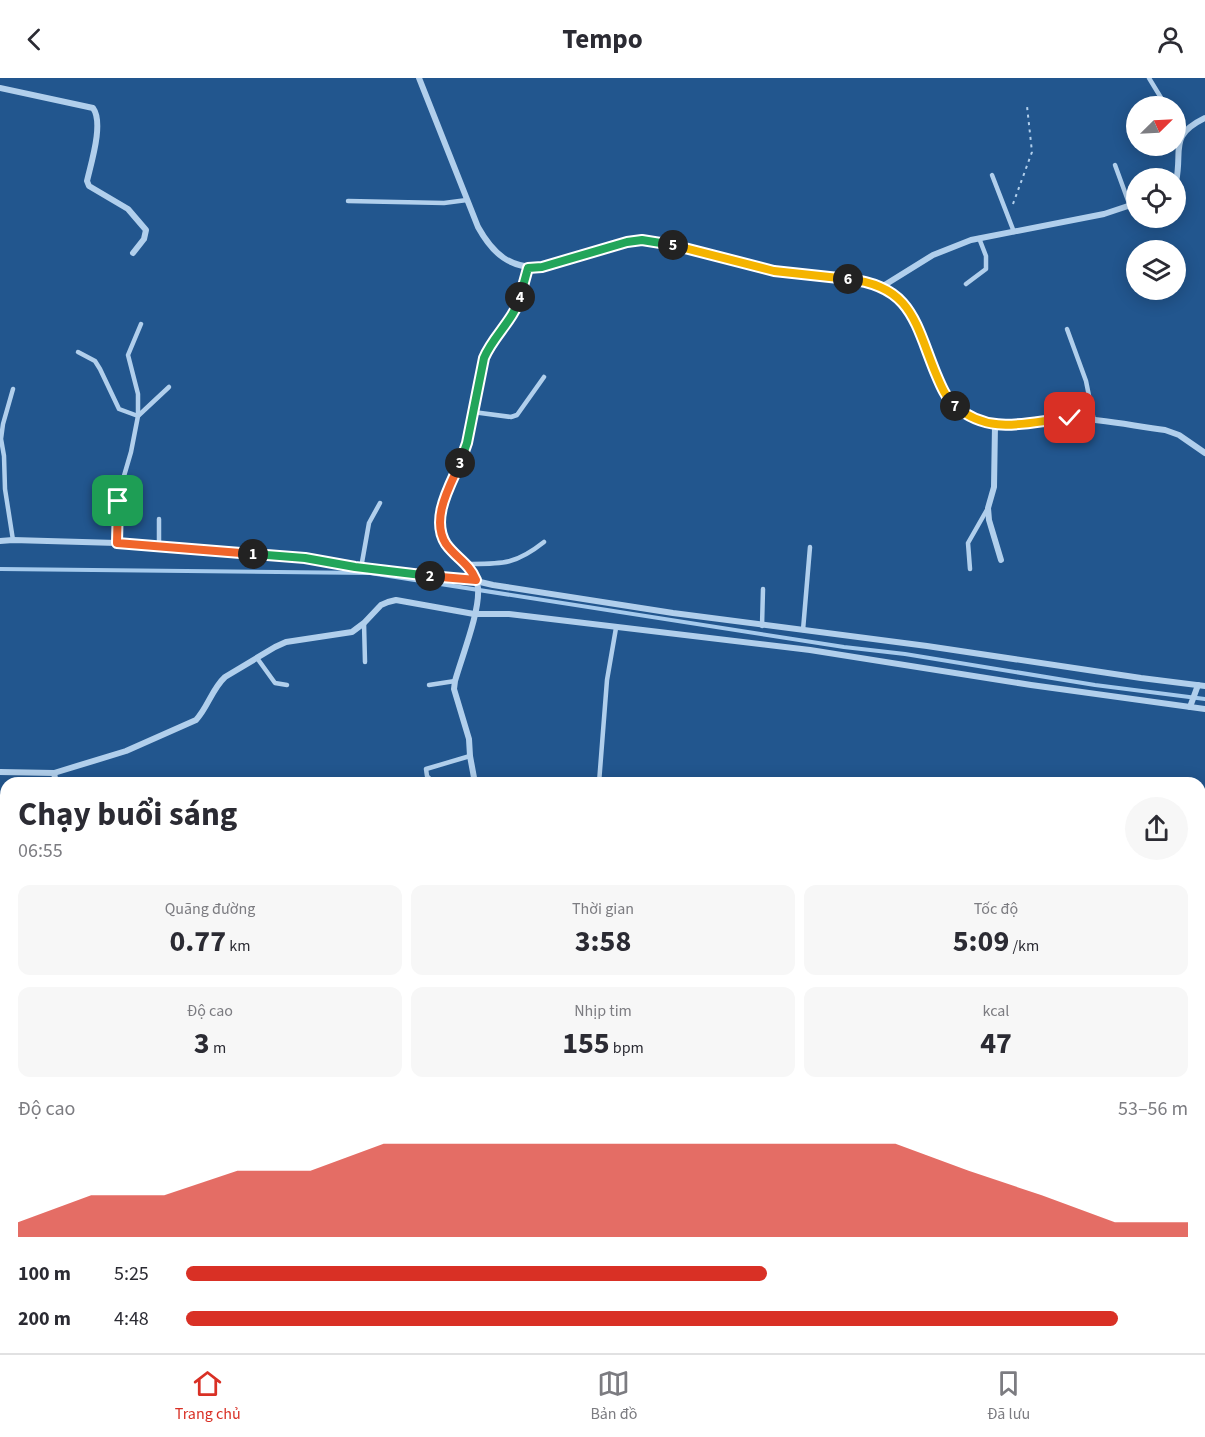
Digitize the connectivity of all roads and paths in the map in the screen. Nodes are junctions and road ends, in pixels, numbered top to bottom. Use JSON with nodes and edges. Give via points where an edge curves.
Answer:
{"nodes":[{"id":1,"x":419,"y":78,"type":"edge"},
{"id":2,"x":1149,"y":78,"type":"edge"},
{"id":3,"x":0,"y":88,"type":"edge"},
{"id":4,"x":1160,"y":96,"type":"edge"},
{"id":5,"x":1027,"y":106,"type":"dead end"},
{"id":6,"x":1205,"y":118,"type":"edge"},
{"id":7,"x":1186,"y":129,"type":"edge"},
{"id":8,"x":1115,"y":165,"type":"dead end"},
{"id":9,"x":992,"y":175,"type":"dead end"},
{"id":10,"x":1126,"y":195,"type":"edge"},
{"id":11,"x":467,"y":200,"type":"junction"},
{"id":12,"x":348,"y":201,"type":"dead end"},
{"id":13,"x":1126,"y":207,"type":"edge"},
{"id":14,"x":1009,"y":216,"type":"junction"},
{"id":15,"x":1014,"y":232,"type":"junction"},
{"id":16,"x":979,"y":238,"type":"junction"},
{"id":17,"x":133,"y":253,"type":"dead end"},
{"id":18,"x":528,"y":268,"type":"junction"},
{"id":19,"x":966,"y":284,"type":"dead end"},
{"id":20,"x":883,"y":286,"type":"junction"},
{"id":21,"x":141,"y":324,"type":"dead end"},
{"id":22,"x":1067,"y":329,"type":"dead end"},
{"id":23,"x":78,"y":352,"type":"dead end"},
{"id":24,"x":544,"y":377,"type":"dead end"},
{"id":25,"x":169,"y":387,"type":"dead end"},
{"id":26,"x":13,"y":389,"type":"dead end"},
{"id":27,"x":473,"y":412,"type":"junction"},
{"id":28,"x":138,"y":416,"type":"junction"},
{"id":29,"x":1094,"y":421,"type":"junction"},
{"id":30,"x":995,"y":425,"type":"junction"},
{"id":31,"x":1205,"y":453,"type":"edge"},
{"id":32,"x":380,"y":503,"type":"dead end"},
{"id":33,"x":988,"y":508,"type":"junction"},
{"id":34,"x":159,"y":519,"type":"dead end"},
{"id":35,"x":13,"y":540,"type":"junction"},
{"id":36,"x":0,"y":541,"type":"edge"},
{"id":37,"x":543,"y":542,"type":"dead end"},
{"id":38,"x":117,"y":543,"type":"junction"},
{"id":39,"x":159,"y":546,"type":"junction"},
{"id":40,"x":810,"y":548,"type":"dead end"},
{"id":41,"x":1001,"y":560,"type":"dead end"},
{"id":42,"x":467,"y":564,"type":"junction"},
{"id":43,"x":358,"y":567,"type":"junction"},
{"id":44,"x":970,"y":569,"type":"dead end"},
{"id":45,"x":477,"y":584,"type":"junction"},
{"id":46,"x":763,"y":589,"type":"dead end"},
{"id":47,"x":476,"y":611,"type":"junction"},
{"id":48,"x":364,"y":623,"type":"junction"},
{"id":49,"x":762,"y":626,"type":"junction"},
{"id":50,"x":616,"y":628,"type":"junction"},
{"id":51,"x":803,"y":630,"type":"junction"},
{"id":52,"x":257,"y":658,"type":"junction"},
{"id":53,"x":365,"y":662,"type":"dead end"},
{"id":54,"x":455,"y":681,"type":"junction"},
{"id":55,"x":1203,"y":684,"type":"edge"},
{"id":56,"x":287,"y":685,"type":"dead end"},
{"id":57,"x":429,"y":685,"type":"dead end"},
{"id":58,"x":1190,"y":707,"type":"junction"},
{"id":59,"x":1205,"y":709,"type":"edge"},
{"id":60,"x":470,"y":756,"type":"junction"},
{"id":61,"x":0,"y":772,"type":"edge"},
{"id":62,"x":54,"y":773,"type":"junction"},
{"id":63,"x":55,"y":777,"type":"edge"},
{"id":64,"x":429,"y":777,"type":"edge"},
{"id":65,"x":475,"y":777,"type":"edge"},
{"id":66,"x":599,"y":777,"type":"edge"}],
"edges":[{"from":1,"to":11,"type":"street"},
{"from":2,"to":4,"type":"lane"},
{"from":3,"to":17,"type":"street","via":[[93,108],[99,124],[87,181],[89,186],[128,209],[146,230],[144,240]]},
{"from":5,"to":14,"type":"path","via":[[1032,152]]},
{"from":6,"to":7,"type":"street"},
{"from":8,"to":10,"type":"lane"},
{"from":9,"to":14,"type":"lane"},
{"from":11,"to":12,"type":"lane"},
{"from":11,"to":18,"type":"street","via":[[486,242],[497,255]]},
{"from":13,"to":15,"type":"street"},
{"from":14,"to":15,"type":"lane"},
{"from":15,"to":16,"type":"street"},
{"from":16,"to":19,"type":"lane","via":[[986,269]]},
{"from":16,"to":20,"type":"street","via":[[933,255]]},
{"from":18,"to":20,"type":"street","via":[[642,240],[774,271],[865,280]]},
{"from":18,"to":27,"type":"street","via":[[519,302],[488,349]]},
{"from":20,"to":30,"type":"street","via":[[911,314],[951,402],[964,414]]},
{"from":21,"to":28,"type":"lane","via":[[128,355],[138,394]]},
{"from":22,"to":29,"type":"lane","via":[[1086,381]]},
{"from":23,"to":28,"type":"lane","via":[[95,361],[119,408]]},
{"from":24,"to":27,"type":"lane","via":[[517,415]]},
{"from":25,"to":28,"type":"lane"},
{"from":26,"to":35,"type":"lane","via":[[1,439]]},
{"from":27,"to":42,"type":"street","via":[[464,454],[440,518],[446,544]]},
{"from":28,"to":38,"type":"lane","via":[[119,494]]},
{"from":29,"to":30,"type":"street","via":[[1070,418]]},
{"from":29,"to":31,"type":"street","via":[[1173,432]]},
{"from":30,"to":33,"type":"street","via":[[993,487]]},
{"from":32,"to":43,"type":"lane","via":[[369,523]]},
{"from":33,"to":41,"type":"street"},
{"from":33,"to":44,"type":"lane","via":[[968,543]]},
{"from":34,"to":39,"type":"lane"},
{"from":35,"to":36,"type":"street"},
{"from":35,"to":38,"type":"street"},
{"from":37,"to":42,"type":"lane","via":[[509,562]]},
{"from":38,"to":39,"type":"street"},
{"from":39,"to":43,"type":"street","via":[[305,558]]},
{"from":40,"to":51,"type":"lane"},
{"from":42,"to":45,"type":"street"},
{"from":43,"to":45,"type":"street"},
{"from":45,"to":47,"type":"street"},
{"from":45,"to":49,"type":"street"},
{"from":46,"to":49,"type":"lane"},
{"from":47,"to":48,"type":"street","via":[[396,600],[381,605]]},
{"from":47,"to":50,"type":"street"},
{"from":47,"to":54,"type":"street"},
{"from":48,"to":52,"type":"street","via":[[352,632],[286,642]]},
{"from":48,"to":53,"type":"lane"},
{"from":49,"to":51,"type":"street"},
{"from":50,"to":58,"type":"street","via":[[810,650]]},
{"from":50,"to":66,"type":"lane","via":[[607,680]]},
{"from":51,"to":55,"type":"street"},
{"from":52,"to":56,"type":"lane","via":[[276,683]]},
{"from":52,"to":62,"type":"street","via":[[219,683],[196,720],[126,751]]},
{"from":54,"to":57,"type":"lane"},
{"from":54,"to":60,"type":"street"},
{"from":55,"to":58,"type":"street"},
{"from":58,"to":59,"type":"street"},
{"from":60,"to":64,"type":"lane","via":[[426,769]]},
{"from":60,"to":65,"type":"street"},
{"from":61,"to":62,"type":"street"},
{"from":62,"to":63,"type":"street"}]}
